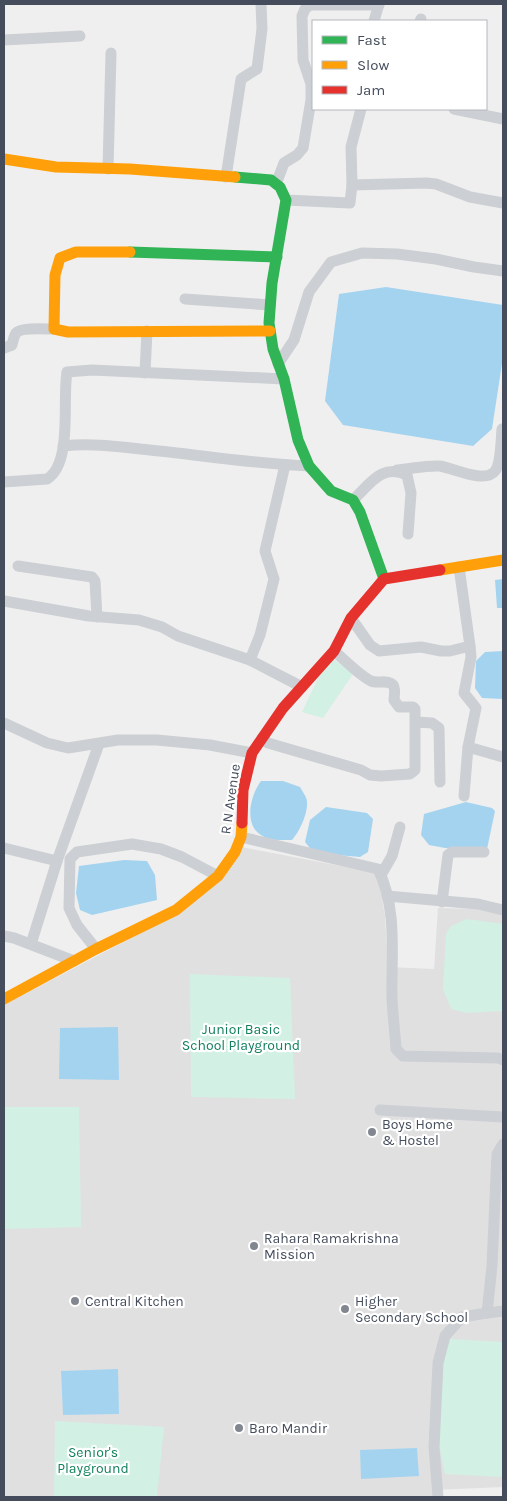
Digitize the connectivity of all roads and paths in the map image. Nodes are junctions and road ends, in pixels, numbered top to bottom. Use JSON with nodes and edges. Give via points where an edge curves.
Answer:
{"nodes":[{"id":1,"x":261,"y":4,"type":"edge"},
{"id":2,"x":379,"y":5,"type":"edge"},
{"id":3,"x":374,"y":20,"type":"edge"},
{"id":4,"x":80,"y":36,"type":"dead end"},
{"id":5,"x":4,"y":40,"type":"edge"},
{"id":6,"x":111,"y":53,"type":"dead end"},
{"id":7,"x":361,"y":110,"type":"edge"},
{"id":8,"x":471,"y":111,"type":"edge"},
{"id":9,"x":503,"y":119,"type":"edge"},
{"id":10,"x":4,"y":159,"type":"edge"},
{"id":11,"x":108,"y":168,"type":"junction"},
{"id":12,"x":226,"y":177,"type":"junction"},
{"id":13,"x":276,"y":184,"type":"junction"},
{"id":14,"x":352,"y":185,"type":"junction"},
{"id":15,"x":286,"y":200,"type":"junction"},
{"id":16,"x":503,"y":203,"type":"edge"},
{"id":17,"x":277,"y":257,"type":"junction"},
{"id":18,"x":503,"y":271,"type":"edge"},
{"id":19,"x":185,"y":299,"type":"dead end"},
{"id":20,"x":270,"y":305,"type":"junction"},
{"id":21,"x":54,"y":328,"type":"junction"},
{"id":22,"x":147,"y":331,"type":"junction"},
{"id":23,"x":270,"y":331,"type":"junction"},
{"id":24,"x":4,"y":348,"type":"edge"},
{"id":25,"x":278,"y":364,"type":"junction"},
{"id":26,"x":145,"y":373,"type":"junction"},
{"id":27,"x":284,"y":379,"type":"junction"},
{"id":28,"x":502,"y":429,"type":"dead end"},
{"id":29,"x":63,"y":446,"type":"junction"},
{"id":30,"x":285,"y":465,"type":"junction"},
{"id":31,"x":309,"y":466,"type":"junction"},
{"id":32,"x":397,"y":470,"type":"junction"},
{"id":33,"x":4,"y":482,"type":"edge"},
{"id":34,"x":353,"y":500,"type":"junction"},
{"id":35,"x":408,"y":534,"type":"dead end"},
{"id":36,"x":503,"y":560,"type":"edge"},
{"id":37,"x":18,"y":566,"type":"dead end"},
{"id":38,"x":459,"y":567,"type":"junction"},
{"id":39,"x":384,"y":579,"type":"junction"},
{"id":40,"x":4,"y":600,"type":"edge"},
{"id":41,"x":97,"y":617,"type":"junction"},
{"id":42,"x":350,"y":618,"type":"junction"},
{"id":43,"x":470,"y":646,"type":"junction"},
{"id":44,"x":334,"y":651,"type":"junction"},
{"id":45,"x":250,"y":660,"type":"junction"},
{"id":46,"x":302,"y":687,"type":"junction"},
{"id":47,"x":4,"y":722,"type":"edge"},
{"id":48,"x":416,"y":722,"type":"junction"},
{"id":49,"x":262,"y":738,"type":"junction"},
{"id":50,"x":99,"y":744,"type":"junction"},
{"id":51,"x":468,"y":747,"type":"junction"},
{"id":52,"x":252,"y":753,"type":"junction"},
{"id":53,"x":503,"y":757,"type":"edge"},
{"id":54,"x":440,"y":782,"type":"dead end"},
{"id":55,"x":464,"y":796,"type":"dead end"},
{"id":56,"x":400,"y":827,"type":"dead end"},
{"id":57,"x":242,"y":837,"type":"junction"},
{"id":58,"x":4,"y":848,"type":"edge"},
{"id":59,"x":484,"y":852,"type":"dead end"},
{"id":60,"x":56,"y":861,"type":"junction"},
{"id":61,"x":381,"y":875,"type":"junction"},
{"id":62,"x":218,"y":876,"type":"junction"},
{"id":63,"x":387,"y":896,"type":"junction"},
{"id":64,"x":442,"y":902,"type":"junction"},
{"id":65,"x":503,"y":910,"type":"edge"},
{"id":66,"x":4,"y":936,"type":"edge"},
{"id":67,"x":31,"y":944,"type":"junction"},
{"id":68,"x":96,"y":949,"type":"junction"},
{"id":69,"x":74,"y":961,"type":"junction"},
{"id":70,"x":4,"y":999,"type":"edge"},
{"id":71,"x":503,"y":1060,"type":"edge"},
{"id":72,"x":380,"y":1110,"type":"dead end"},
{"id":73,"x":503,"y":1117,"type":"edge"},
{"id":74,"x":503,"y":1144,"type":"edge"},
{"id":75,"x":503,"y":1311,"type":"edge"},
{"id":76,"x":487,"y":1313,"type":"junction"},
{"id":77,"x":438,"y":1497,"type":"edge"}],
"edges":[{"from":1,"to":12,"type":"street","via":[[262,29],[257,69],[241,79]]},
{"from":2,"to":3,"type":"street"},
{"from":2,"to":13,"type":"street","via":[[310,5],[305,8],[302,16],[302,60],[311,84],[312,100],[303,148],[284,163]]},
{"from":4,"to":5,"type":"street"},
{"from":6,"to":11,"type":"street"},
{"from":7,"to":14,"type":"street","via":[[351,147]]},
{"from":8,"to":9,"type":"street"},
{"from":10,"to":11,"type":"street"},
{"from":11,"to":12,"type":"street"},
{"from":12,"to":13,"type":"street","via":[[271,180]]},
{"from":13,"to":15,"type":"street"},
{"from":14,"to":15,"type":"street","via":[[350,203]]},
{"from":14,"to":16,"type":"street","via":[[436,184],[470,197]]},
{"from":15,"to":17,"type":"street"},
{"from":17,"to":20,"type":"street"},
{"from":17,"to":21,"type":"street","via":[[76,252],[60,258],[55,275]]},
{"from":18,"to":25,"type":"street","via":[[436,259],[362,252],[330,262],[309,292],[294,340]]},
{"from":19,"to":20,"type":"street"},
{"from":20,"to":23,"type":"street"},
{"from":21,"to":22,"type":"street","via":[[68,332]]},
{"from":21,"to":24,"type":"street","via":[[23,329],[15,334],[12,345]]},
{"from":22,"to":23,"type":"street"},
{"from":22,"to":26,"type":"street"},
{"from":23,"to":25,"type":"street"},
{"from":25,"to":27,"type":"street"},
{"from":26,"to":27,"type":"street"},
{"from":26,"to":29,"type":"street","via":[[67,372]]},
{"from":27,"to":31,"type":"street","via":[[298,440]]},
{"from":28,"to":32,"type":"street","via":[[499,464],[496,472],[489,476],[439,466]]},
{"from":29,"to":30,"type":"street","via":[[100,444]]},
{"from":29,"to":33,"type":"street","via":[[52,476]]},
{"from":30,"to":31,"type":"street"},
{"from":30,"to":45,"type":"street","via":[[265,551],[274,579]]},
{"from":31,"to":34,"type":"street","via":[[331,491]]},
{"from":32,"to":34,"type":"street","via":[[378,476]]},
{"from":32,"to":35,"type":"street","via":[[407,475],[410,484]]},
{"from":34,"to":39,"type":"street"},
{"from":36,"to":38,"type":"street"},
{"from":37,"to":41,"type":"street","via":[[92,577]]},
{"from":38,"to":39,"type":"street"},
{"from":38,"to":43,"type":"street"},
{"from":39,"to":42,"type":"street","name":"R N Avenue"},
{"from":40,"to":41,"type":"street"},
{"from":41,"to":45,"type":"street","via":[[139,620],[162,626],[178,636]]},
{"from":42,"to":43,"type":"street","via":[[370,645],[379,650],[421,647],[450,651]]},
{"from":42,"to":44,"type":"street","name":"R N Avenue"},
{"from":43,"to":51,"type":"street","via":[[464,693],[476,708]]},
{"from":44,"to":46,"type":"street","name":"R N Avenue"},
{"from":44,"to":48,"type":"street","via":[[369,680],[393,685],[396,704],[414,707]]},
{"from":45,"to":46,"type":"street"},
{"from":46,"to":49,"type":"street","name":"R N Avenue"},
{"from":47,"to":50,"type":"street","via":[[47,743],[68,748]]},
{"from":48,"to":49,"type":"street","via":[[415,770],[410,774],[375,776],[268,743]]},
{"from":48,"to":54,"type":"street","via":[[432,723],[439,728]]},
{"from":49,"to":52,"type":"street","name":"R N Avenue"},
{"from":50,"to":52,"type":"street","via":[[118,740],[157,740]]},
{"from":50,"to":60,"type":"street"},
{"from":51,"to":53,"type":"street"},
{"from":51,"to":55,"type":"street"},
{"from":52,"to":57,"type":"street","name":"R N Avenue","via":[[243,790]]},
{"from":56,"to":61,"type":"street","via":[[392,856]]},
{"from":57,"to":61,"type":"street","via":[[378,869]]},
{"from":57,"to":62,"type":"street","name":"R N Avenue"},
{"from":58,"to":60,"type":"street"},
{"from":59,"to":64,"type":"street","via":[[452,852],[448,855]]},
{"from":60,"to":67,"type":"street"},
{"from":61,"to":63,"type":"street"},
{"from":62,"to":68,"type":"street","name":"R N Avenue","via":[[176,910]]},
{"from":62,"to":68,"type":"street","via":[[161,849],[132,844],[77,852],[70,859],[68,908]]},
{"from":63,"to":64,"type":"street"},
{"from":63,"to":71,"type":"street","via":[[391,917],[396,1050],[403,1056]]},
{"from":64,"to":65,"type":"street","via":[[478,904]]},
{"from":66,"to":67,"type":"street"},
{"from":67,"to":69,"type":"street"},
{"from":68,"to":69,"type":"street","name":"R N Avenue"},
{"from":69,"to":70,"type":"street","name":"R N Avenue"},
{"from":72,"to":73,"type":"street"},
{"from":74,"to":76,"type":"street","via":[[497,1154]]},
{"from":75,"to":76,"type":"street"},
{"from":76,"to":77,"type":"street","via":[[462,1317],[445,1336],[438,1363],[435,1437]]}]}
